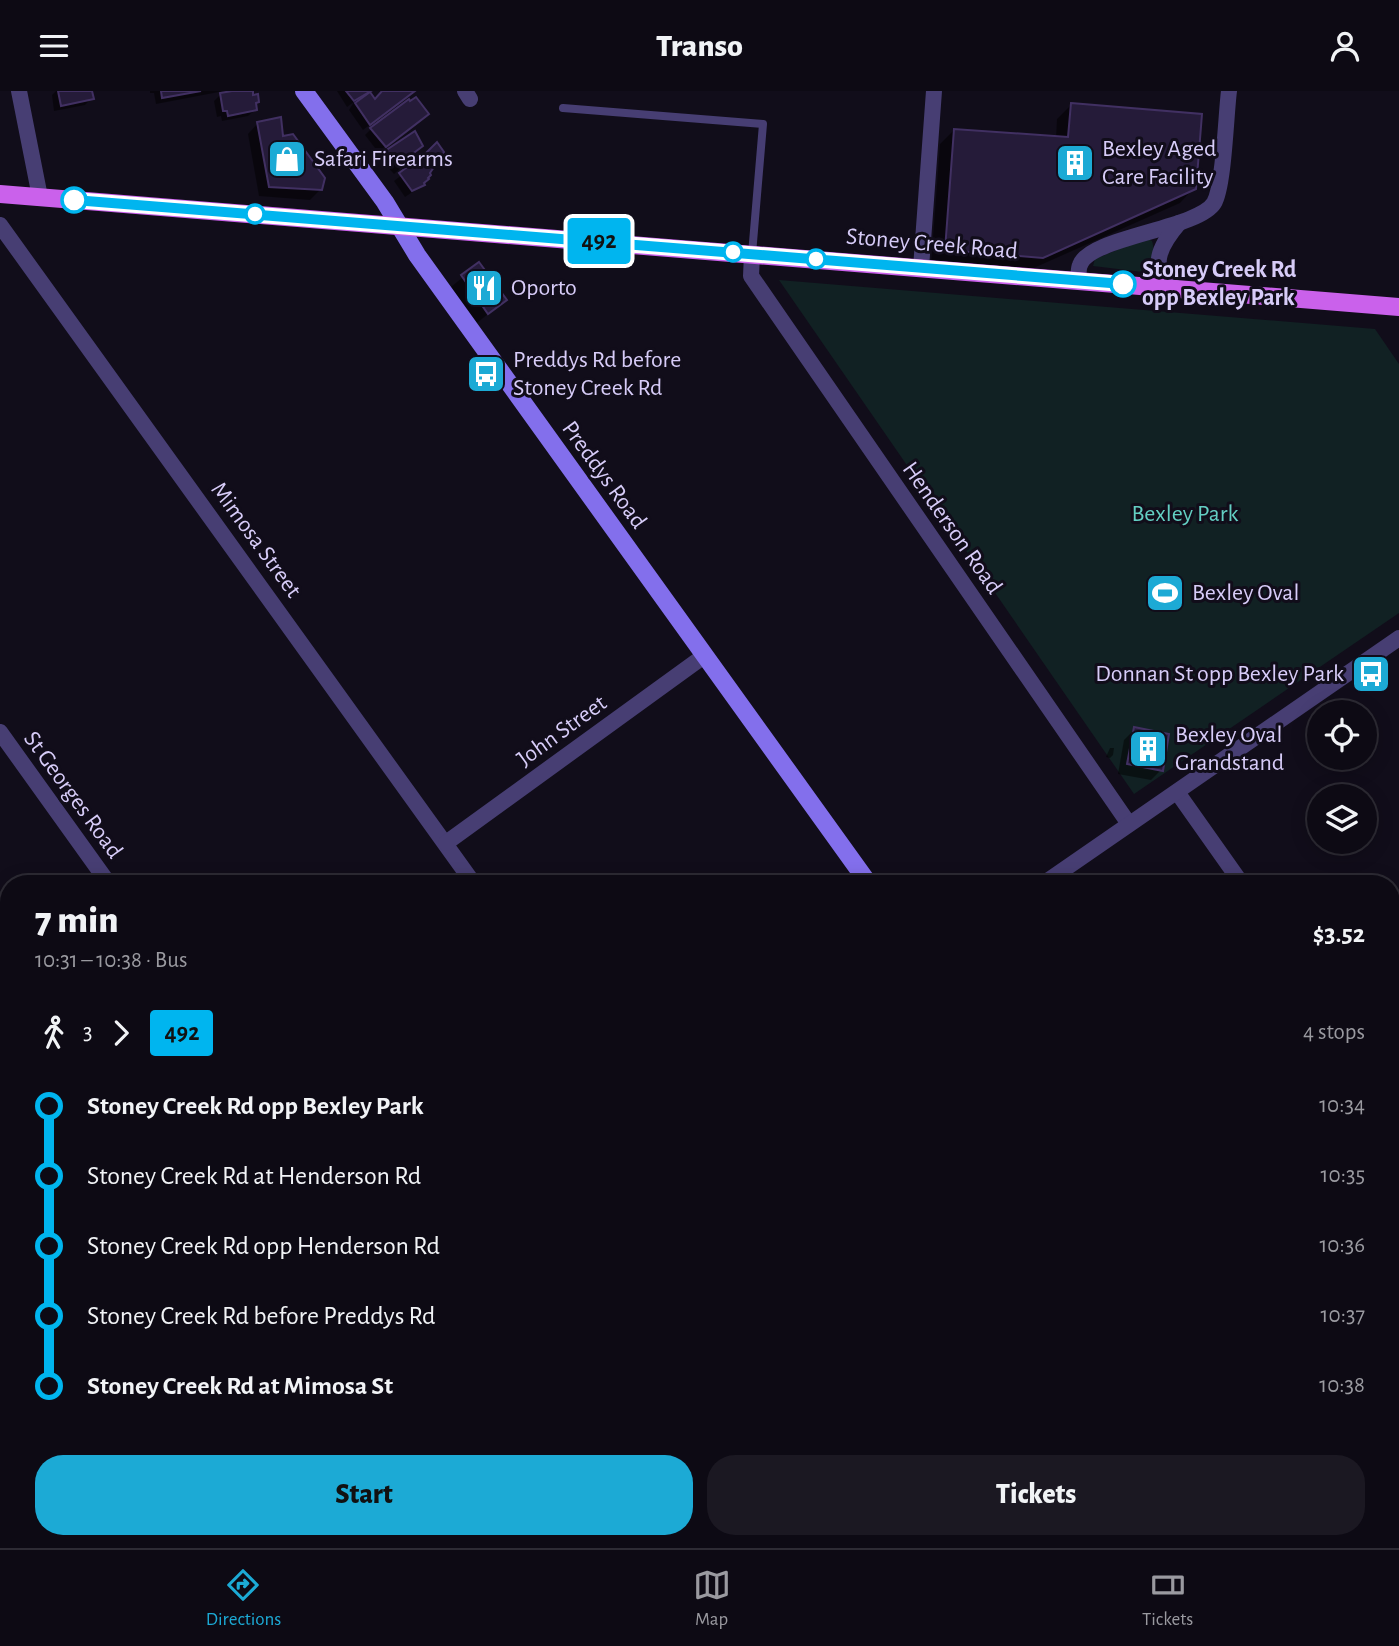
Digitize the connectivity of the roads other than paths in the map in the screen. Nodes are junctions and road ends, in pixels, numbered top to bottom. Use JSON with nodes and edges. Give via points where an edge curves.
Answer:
{"nodes":[{"id":1,"x":19,"y":91,"type":"edge"},
{"id":2,"x":304,"y":91,"type":"edge"},
{"id":3,"x":934,"y":91,"type":"edge"},
{"id":4,"x":1229,"y":91,"type":"edge"},
{"id":5,"x":563,"y":109,"type":"dead end"},
{"id":6,"x":0,"y":194,"type":"edge"},
{"id":7,"x":40,"y":197,"type":"junction"},
{"id":8,"x":1179,"y":223,"type":"junction"},
{"id":9,"x":0,"y":225,"type":"edge"},
{"id":10,"x":398,"y":225,"type":"junction"},
{"id":11,"x":752,"y":254,"type":"junction"},
{"id":12,"x":921,"y":268,"type":"junction"},
{"id":13,"x":1079,"y":281,"type":"junction"},
{"id":14,"x":1177,"y":289,"type":"junction"},
{"id":15,"x":1399,"y":307,"type":"edge"},
{"id":16,"x":1399,"y":638,"type":"edge"},
{"id":17,"x":704,"y":656,"type":"junction"},
{"id":18,"x":0,"y":732,"type":"edge"},
{"id":19,"x":1177,"y":792,"type":"junction"},
{"id":20,"x":1129,"y":824,"type":"junction"},
{"id":21,"x":446,"y":843,"type":"junction"},
{"id":22,"x":103,"y":875,"type":"edge"},
{"id":23,"x":463,"y":875,"type":"edge"},
{"id":24,"x":862,"y":875,"type":"edge"},
{"id":25,"x":1056,"y":875,"type":"edge"},
{"id":26,"x":1235,"y":875,"type":"edge"}],
"edges":[{"from":1,"to":7,"type":"street"},
{"from":2,"to":10,"type":"main road","name":"Preddys Road"},
{"from":3,"to":12,"type":"street"},
{"from":4,"to":8,"type":"street","via":[[1218,195],[1208,210]]},
{"from":5,"to":11,"type":"lane","via":[[763,124]]},
{"from":6,"to":7,"type":"main road","name":"Stoney Creek Road"},
{"from":7,"to":10,"type":"main road","name":"Stoney Creek Road"},
{"from":8,"to":13,"type":"street","via":[[1139,233],[1086,256],[1080,264]]},
{"from":8,"to":14,"type":"street","via":[[1163,242],[1158,259],[1165,278]]},
{"from":9,"to":21,"type":"street","name":"Mimosa Street"},
{"from":10,"to":11,"type":"main road","name":"Stoney Creek Road"},
{"from":10,"to":17,"type":"main road","name":"Preddys Road"},
{"from":11,"to":12,"type":"main road","name":"Stoney Creek Road"},
{"from":11,"to":20,"type":"street","name":"Henderson Road","via":[[751,277]]},
{"from":12,"to":13,"type":"main road","name":"Stoney Creek Road"},
{"from":13,"to":14,"type":"main road","name":"Stoney Creek Road"},
{"from":14,"to":15,"type":"main road","name":"Stoney Creek Road"},
{"from":16,"to":19,"type":"street"},
{"from":17,"to":21,"type":"street","name":"John Street"},
{"from":17,"to":24,"type":"main road","name":"Preddys Road"},
{"from":18,"to":22,"type":"street","name":"St Georges Road"},
{"from":19,"to":20,"type":"street"},
{"from":19,"to":26,"type":"street"},
{"from":20,"to":25,"type":"street"},
{"from":21,"to":23,"type":"street","name":"Mimosa Street"}]}
